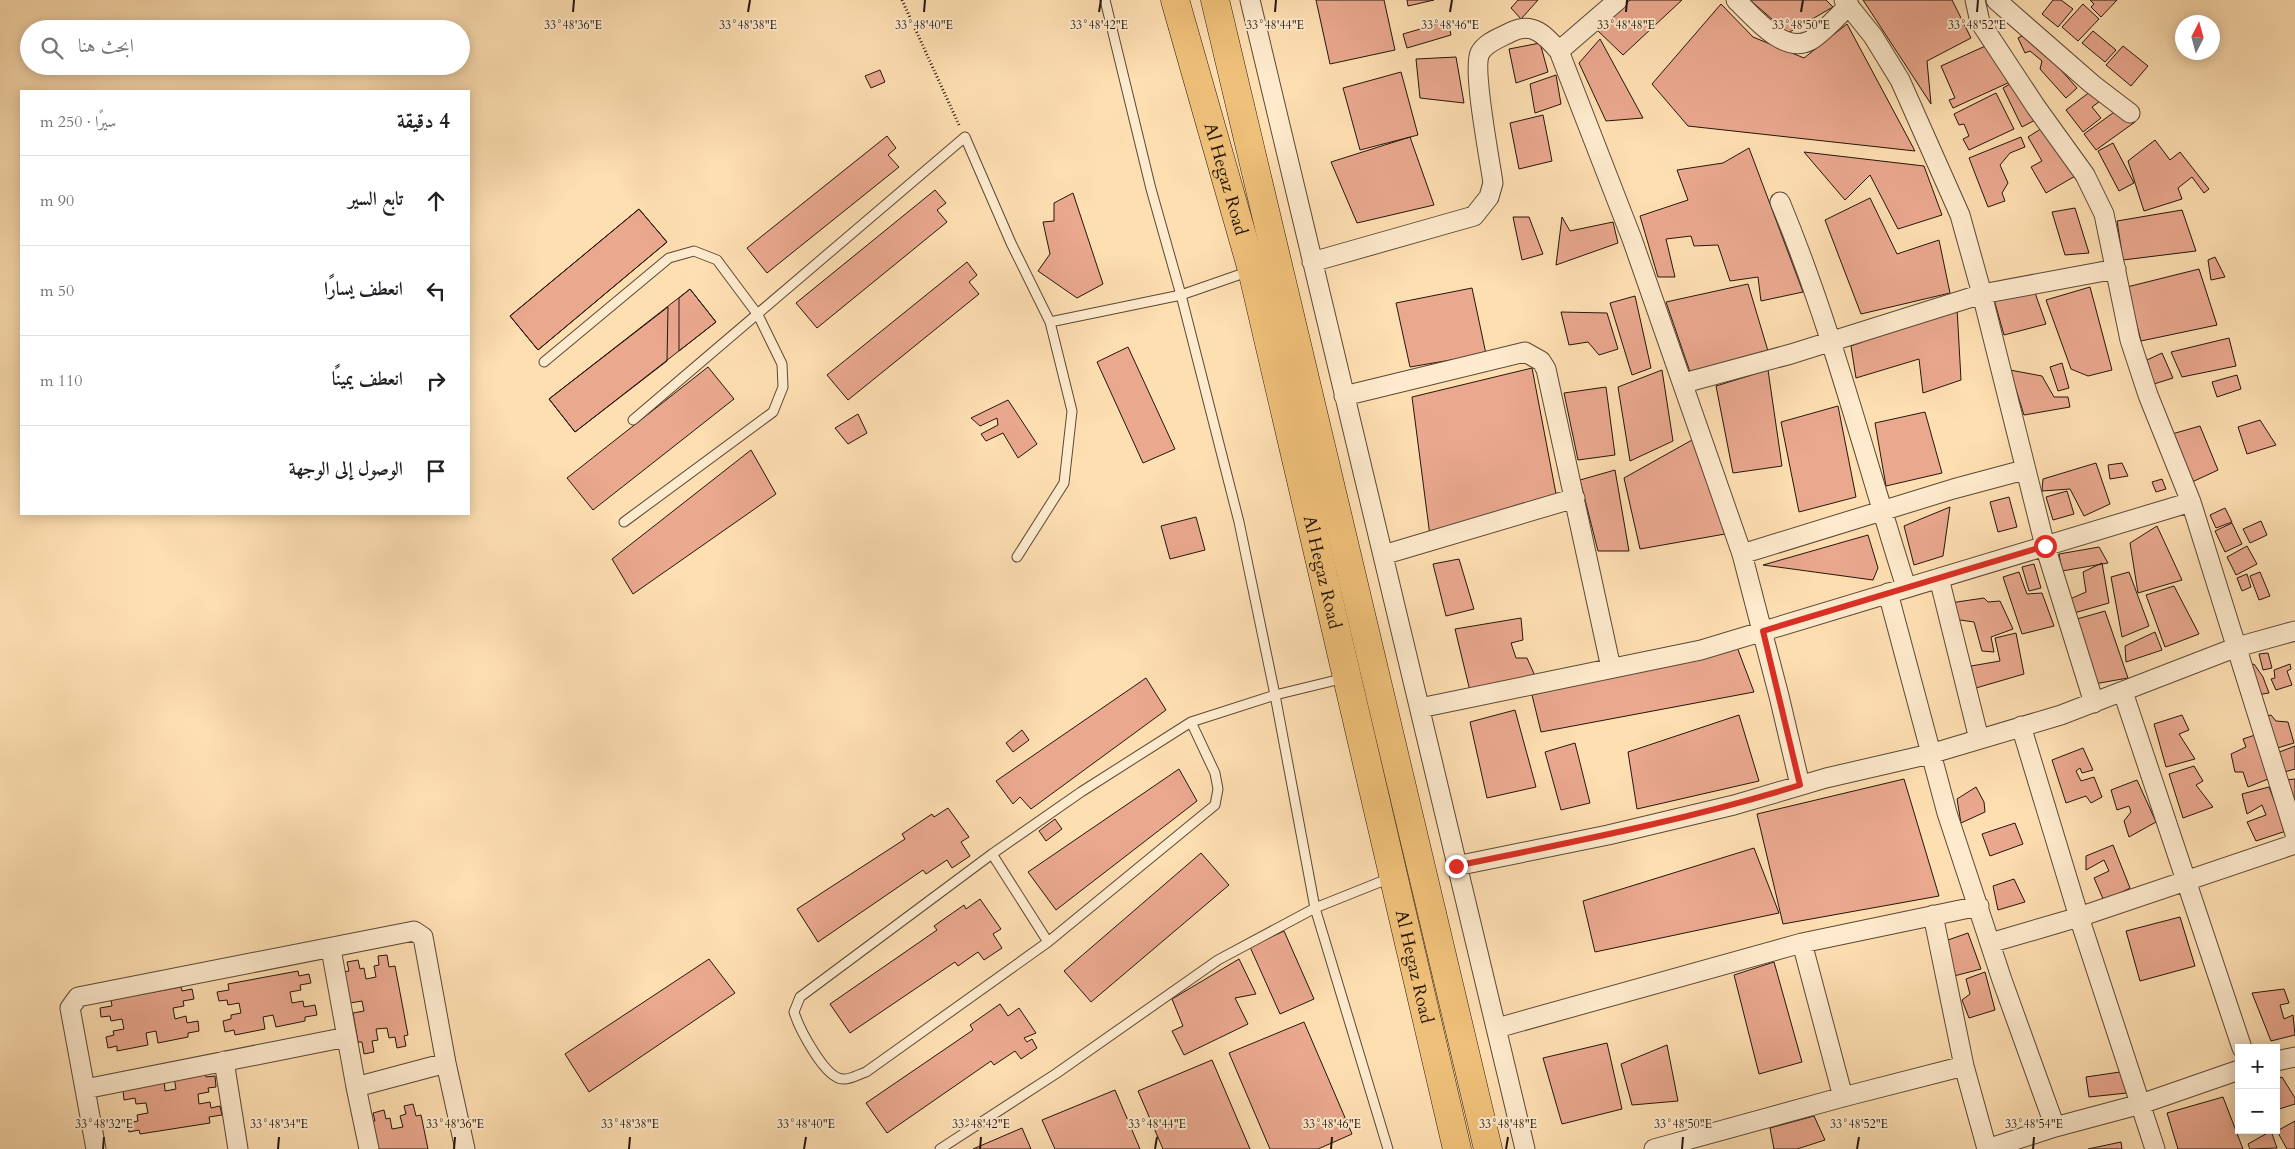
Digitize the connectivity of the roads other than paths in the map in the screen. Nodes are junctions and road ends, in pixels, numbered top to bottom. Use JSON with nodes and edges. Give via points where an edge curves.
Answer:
{"nodes":[{"id":1,"x":1105,"y":0,"type":"edge"},
{"id":2,"x":1174,"y":0,"type":"edge"},
{"id":3,"x":1215,"y":0,"type":"edge"},
{"id":4,"x":1250,"y":0,"type":"edge"},
{"id":5,"x":1618,"y":0,"type":"edge"},
{"id":6,"x":1736,"y":0,"type":"edge"},
{"id":7,"x":1975,"y":0,"type":"edge"},
{"id":8,"x":1996,"y":0,"type":"edge"},
{"id":9,"x":1847,"y":3,"type":"edge"},
{"id":10,"x":1559,"y":51,"type":"junction"},
{"id":11,"x":2130,"y":114,"type":"dead end"},
{"id":12,"x":1780,"y":202,"type":"dead end"},
{"id":13,"x":1312,"y":262,"type":"junction"},
{"id":14,"x":2116,"y":269,"type":"junction"},
{"id":15,"x":1252,"y":270,"type":"junction"},
{"id":16,"x":1181,"y":294,"type":"junction"},
{"id":17,"x":1982,"y":294,"type":"junction"},
{"id":18,"x":758,"y":315,"type":"junction"},
{"id":19,"x":1050,"y":322,"type":"junction"},
{"id":20,"x":1830,"y":341,"type":"junction"},
{"id":21,"x":544,"y":362,"type":"dead end"},
{"id":22,"x":1684,"y":383,"type":"junction"},
{"id":23,"x":1344,"y":396,"type":"junction"},
{"id":24,"x":633,"y":420,"type":"dead end"},
{"id":25,"x":2024,"y":470,"type":"junction"},
{"id":26,"x":1575,"y":498,"type":"junction"},
{"id":27,"x":2191,"y":502,"type":"junction"},
{"id":28,"x":1881,"y":511,"type":"junction"},
{"id":29,"x":624,"y":522,"type":"dead end"},
{"id":30,"x":2045,"y":546,"type":"junction"},
{"id":31,"x":1742,"y":554,"type":"junction"},
{"id":32,"x":1383,"y":555,"type":"junction"},
{"id":33,"x":1017,"y":557,"type":"dead end"},
{"id":34,"x":1938,"y":578,"type":"junction"},
{"id":35,"x":1897,"y":590,"type":"junction"},
{"id":36,"x":1763,"y":631,"type":"junction"},
{"id":37,"x":2295,"y":631,"type":"edge"},
{"id":38,"x":2237,"y":647,"type":"junction"},
{"id":39,"x":1611,"y":668,"type":"junction"},
{"id":40,"x":1348,"y":678,"type":"junction"},
{"id":41,"x":2123,"y":692,"type":"junction"},
{"id":42,"x":1275,"y":695,"type":"junction"},
{"id":43,"x":2094,"y":703,"type":"junction"},
{"id":44,"x":1420,"y":708,"type":"junction"},
{"id":45,"x":1191,"y":722,"type":"junction"},
{"id":46,"x":2021,"y":726,"type":"junction"},
{"id":47,"x":1979,"y":738,"type":"junction"},
{"id":48,"x":1930,"y":754,"type":"junction"},
{"id":49,"x":1800,"y":785,"type":"junction"},
{"id":50,"x":2295,"y":834,"type":"edge"},
{"id":51,"x":2295,"y":844,"type":"edge"},
{"id":52,"x":992,"y":854,"type":"junction"},
{"id":53,"x":1456,"y":866,"type":"junction"},
{"id":54,"x":1394,"y":876,"type":"junction"},
{"id":55,"x":2185,"y":881,"type":"junction"},
{"id":56,"x":1979,"y":906,"type":"junction"},
{"id":57,"x":1316,"y":908,"type":"junction"},
{"id":58,"x":1932,"y":915,"type":"junction"},
{"id":59,"x":2080,"y":917,"type":"junction"},
{"id":60,"x":1048,"y":942,"type":"junction"},
{"id":61,"x":1802,"y":943,"type":"junction"},
{"id":62,"x":1990,"y":943,"type":"junction"},
{"id":63,"x":331,"y":949,"type":"junction"},
{"id":64,"x":1497,"y":1028,"type":"junction"},
{"id":65,"x":347,"y":1037,"type":"junction"},
{"id":66,"x":2241,"y":1044,"type":"edge"},
{"id":67,"x":2295,"y":1057,"type":"edge"},
{"id":68,"x":2280,"y":1060,"type":"edge"},
{"id":69,"x":224,"y":1061,"type":"junction"},
{"id":70,"x":446,"y":1063,"type":"junction"},
{"id":71,"x":1964,"y":1066,"type":"junction"},
{"id":72,"x":2235,"y":1071,"type":"edge"},
{"id":73,"x":356,"y":1087,"type":"junction"},
{"id":74,"x":85,"y":1088,"type":"junction"},
{"id":75,"x":1843,"y":1097,"type":"junction"},
{"id":76,"x":2141,"y":1104,"type":"junction"},
{"id":77,"x":2056,"y":1127,"type":"junction"},
{"id":78,"x":96,"y":1149,"type":"edge"},
{"id":79,"x":238,"y":1149,"type":"edge"},
{"id":80,"x":369,"y":1149,"type":"edge"},
{"id":81,"x":465,"y":1149,"type":"edge"},
{"id":82,"x":940,"y":1149,"type":"edge"},
{"id":83,"x":1388,"y":1149,"type":"edge"},
{"id":84,"x":1457,"y":1149,"type":"edge"},
{"id":85,"x":1488,"y":1149,"type":"edge"},
{"id":86,"x":1524,"y":1149,"type":"edge"},
{"id":87,"x":1654,"y":1149,"type":"edge"},
{"id":88,"x":1987,"y":1149,"type":"edge"},
{"id":89,"x":2156,"y":1149,"type":"edge"}],
"edges":[{"from":1,"to":16,"type":"lane","via":[[1151,189]]},
{"from":2,"to":15,"type":"main road","name":"Al Hegaz Road"},
{"from":3,"to":85,"type":"main road","name":"Al Hegaz Road"},
{"from":4,"to":13,"type":"street"},
{"from":5,"to":10,"type":"street"},
{"from":6,"to":9,"type":"street","via":[[1778,39],[1789,43],[1809,42]]},
{"from":7,"to":14,"type":"street","via":[[1980,22],[2085,175],[2104,214]]},
{"from":8,"to":11,"type":"street"},
{"from":9,"to":17,"type":"street","via":[[1873,36],[1900,80],[1960,215]]},
{"from":10,"to":13,"type":"street","via":[[1534,28],[1515,30],[1486,45],[1479,56],[1478,77],[1493,183],[1489,197],[1474,216]]},
{"from":10,"to":22,"type":"street"},
{"from":12,"to":20,"type":"street"},
{"from":13,"to":23,"type":"street"},
{"from":14,"to":17,"type":"street"},
{"from":14,"to":27,"type":"street","via":[[2130,340],[2148,395]]},
{"from":15,"to":16,"type":"lane"},
{"from":15,"to":40,"type":"main road","name":"Al Hegaz Road"},
{"from":16,"to":19,"type":"lane"},
{"from":16,"to":42,"type":"lane","via":[[1239,522]]},
{"from":17,"to":20,"type":"street"},
{"from":17,"to":25,"type":"street"},
{"from":18,"to":19,"type":"lane","via":[[965,137]]},
{"from":18,"to":21,"type":"lane","via":[[717,260],[694,251],[668,258]]},
{"from":18,"to":24,"type":"lane"},
{"from":18,"to":29,"type":"lane","via":[[782,364],[784,387],[773,412]]},
{"from":19,"to":33,"type":"lane","via":[[1072,411],[1064,483]]},
{"from":20,"to":22,"type":"street"},
{"from":20,"to":28,"type":"street","via":[[1858,425]]},
{"from":22,"to":31,"type":"street"},
{"from":23,"to":26,"type":"street","via":[[1525,352],[1536,357],[1546,369]]},
{"from":23,"to":32,"type":"street"},
{"from":25,"to":28,"type":"street"},
{"from":25,"to":30,"type":"street"},
{"from":26,"to":32,"type":"street"},
{"from":26,"to":39,"type":"street"},
{"from":27,"to":30,"type":"street"},
{"from":27,"to":38,"type":"street"},
{"from":28,"to":31,"type":"street"},
{"from":28,"to":35,"type":"street"},
{"from":30,"to":34,"type":"street"},
{"from":30,"to":43,"type":"street"},
{"from":31,"to":36,"type":"street"},
{"from":32,"to":44,"type":"street"},
{"from":34,"to":35,"type":"street"},
{"from":34,"to":47,"type":"street"},
{"from":35,"to":36,"type":"street"},
{"from":35,"to":48,"type":"street"},
{"from":36,"to":39,"type":"street","via":[[1701,650]]},
{"from":36,"to":49,"type":"street"},
{"from":37,"to":38,"type":"street"},
{"from":38,"to":41,"type":"street"},
{"from":38,"to":50,"type":"street"},
{"from":39,"to":44,"type":"street"},
{"from":40,"to":42,"type":"lane"},
{"from":40,"to":54,"type":"main road","name":"Al Hegaz Road"},
{"from":41,"to":43,"type":"street"},
{"from":41,"to":55,"type":"street"},
{"from":42,"to":45,"type":"lane"},
{"from":42,"to":57,"type":"lane"},
{"from":43,"to":46,"type":"street"},
{"from":44,"to":53,"type":"street"},
{"from":45,"to":52,"type":"lane"},
{"from":45,"to":60,"type":"lane","via":[[1215,773],[1218,789],[1215,805]]},
{"from":46,"to":47,"type":"street"},
{"from":46,"to":59,"type":"street"},
{"from":47,"to":48,"type":"street"},
{"from":48,"to":49,"type":"street"},
{"from":48,"to":56,"type":"street"},
{"from":49,"to":53,"type":"street","via":[[1734,805],[1608,835]]},
{"from":51,"to":55,"type":"street"},
{"from":52,"to":60,"type":"lane"},
{"from":52,"to":60,"type":"lane","via":[[800,997],[794,1012],[799,1027],[830,1075],[844,1080],[866,1072]]},
{"from":53,"to":64,"type":"street"},
{"from":54,"to":57,"type":"lane"},
{"from":54,"to":84,"type":"main road","name":"Al Hegaz Road"},
{"from":55,"to":59,"type":"street"},
{"from":55,"to":66,"type":"street"},
{"from":56,"to":58,"type":"street"},
{"from":56,"to":62,"type":"street"},
{"from":57,"to":82,"type":"lane","via":[[1218,960],[1057,1073]]},
{"from":57,"to":83,"type":"lane"},
{"from":58,"to":61,"type":"street"},
{"from":58,"to":71,"type":"street"},
{"from":59,"to":62,"type":"street"},
{"from":59,"to":76,"type":"street"},
{"from":61,"to":64,"type":"street"},
{"from":61,"to":75,"type":"street"},
{"from":62,"to":77,"type":"street"},
{"from":63,"to":65,"type":"street"},
{"from":63,"to":70,"type":"street","via":[[418,932],[423,938]]},
{"from":63,"to":74,"type":"street","via":[[78,997],[70,1008]]},
{"from":64,"to":86,"type":"street"},
{"from":65,"to":69,"type":"street"},
{"from":65,"to":73,"type":"street"},
{"from":67,"to":68,"type":"street"},
{"from":69,"to":74,"type":"street"},
{"from":69,"to":79,"type":"street"},
{"from":70,"to":73,"type":"street"},
{"from":70,"to":81,"type":"street"},
{"from":71,"to":75,"type":"street"},
{"from":71,"to":88,"type":"street"},
{"from":72,"to":76,"type":"street"},
{"from":73,"to":80,"type":"street"},
{"from":74,"to":78,"type":"street"},
{"from":75,"to":87,"type":"street"},
{"from":76,"to":77,"type":"street"},
{"from":76,"to":89,"type":"street"},
{"from":77,"to":88,"type":"street"}]}
